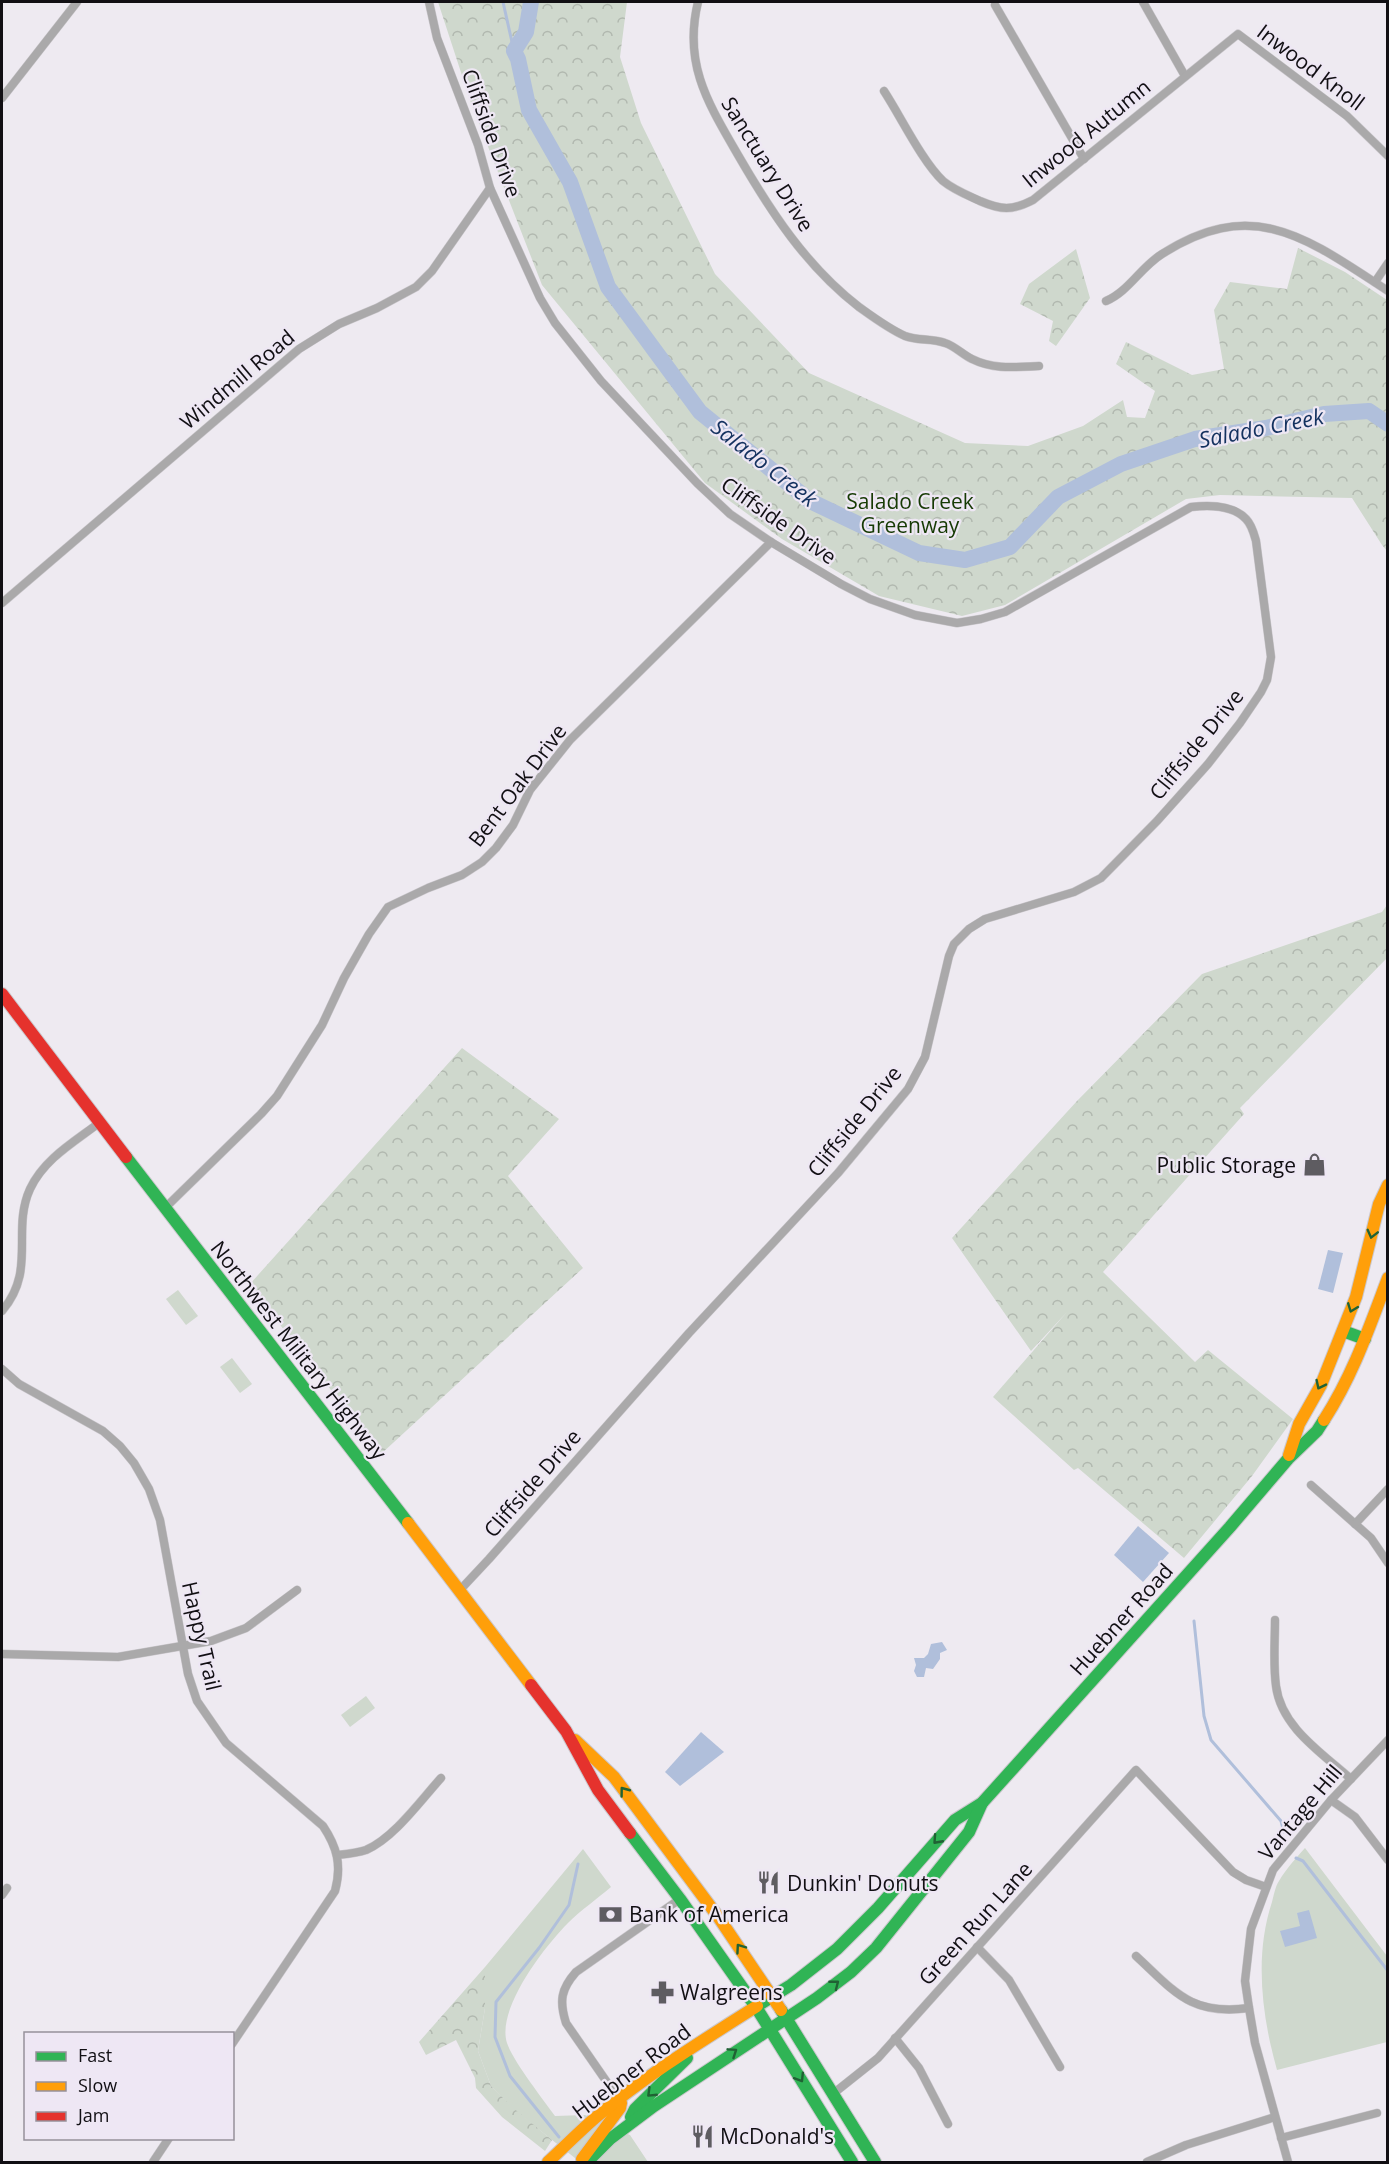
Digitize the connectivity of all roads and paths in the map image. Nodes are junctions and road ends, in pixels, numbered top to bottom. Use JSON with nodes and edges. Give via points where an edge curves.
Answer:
{"nodes":[{"id":1,"x":77,"y":2,"type":"edge"},
{"id":2,"x":429,"y":2,"type":"edge"},
{"id":3,"x":698,"y":2,"type":"edge"},
{"id":4,"x":1143,"y":2,"type":"edge"},
{"id":5,"x":995,"y":5,"type":"dead end"},
{"id":6,"x":1238,"y":34,"type":"joint"},
{"id":7,"x":1185,"y":76,"type":"junction"},
{"id":8,"x":884,"y":91,"type":"dead end"},
{"id":9,"x":2,"y":98,"type":"edge"},
{"id":10,"x":1388,"y":156,"type":"edge"},
{"id":11,"x":1084,"y":159,"type":"junction"},
{"id":12,"x":490,"y":188,"type":"junction"},
{"id":13,"x":1388,"y":263,"type":"edge"},
{"id":14,"x":1375,"y":282,"type":"junction"},
{"id":15,"x":1388,"y":291,"type":"edge"},
{"id":16,"x":1106,"y":301,"type":"dead end"},
{"id":17,"x":1040,"y":366,"type":"dead end"},
{"id":18,"x":771,"y":542,"type":"junction"},
{"id":19,"x":2,"y":603,"type":"edge"},
{"id":20,"x":2,"y":994,"type":"edge"},
{"id":21,"x":99,"y":1123,"type":"junction"},
{"id":22,"x":1388,"y":1185,"type":"edge"},
{"id":23,"x":165,"y":1208,"type":"junction"},
{"id":24,"x":1388,"y":1278,"type":"edge"},
{"id":25,"x":2,"y":1311,"type":"edge"},
{"id":26,"x":1343,"y":1331,"type":"junction"},
{"id":27,"x":1365,"y":1339,"type":"junction"},
{"id":28,"x":2,"y":1369,"type":"edge"},
{"id":29,"x":1288,"y":1459,"type":"junction"},
{"id":30,"x":1311,"y":1485,"type":"dead end"},
{"id":31,"x":1388,"y":1489,"type":"edge"},
{"id":32,"x":1355,"y":1524,"type":"junction"},
{"id":33,"x":1388,"y":1563,"type":"edge"},
{"id":34,"x":297,"y":1590,"type":"dead end"},
{"id":35,"x":460,"y":1590,"type":"junction"},
{"id":36,"x":1275,"y":1620,"type":"dead end"},
{"id":37,"x":183,"y":1646,"type":"junction"},
{"id":38,"x":2,"y":1654,"type":"edge"},
{"id":39,"x":566,"y":1731,"type":"junction"},
{"id":40,"x":1388,"y":1740,"type":"edge"},
{"id":41,"x":441,"y":1778,"type":"dead end"},
{"id":42,"x":1351,"y":1779,"type":"junction"},
{"id":43,"x":1331,"y":1800,"type":"junction"},
{"id":44,"x":981,"y":1803,"type":"junction"},
{"id":45,"x":338,"y":1855,"type":"junction"},
{"id":46,"x":921,"y":1858,"type":"junction"},
{"id":47,"x":1388,"y":1860,"type":"edge"},
{"id":48,"x":938,"y":1872,"type":"junction"},
{"id":49,"x":1266,"y":1887,"type":"junction"},
{"id":50,"x":680,"y":1899,"type":"junction"},
{"id":51,"x":977,"y":1947,"type":"junction"},
{"id":52,"x":1136,"y":1956,"type":"dead end"},
{"id":53,"x":773,"y":1996,"type":"junction"},
{"id":54,"x":756,"y":2007,"type":"junction"},
{"id":55,"x":1249,"y":2008,"type":"junction"},
{"id":56,"x":787,"y":2017,"type":"junction"},
{"id":57,"x":770,"y":2028,"type":"junction"},
{"id":58,"x":895,"y":2038,"type":"junction"},
{"id":59,"x":234,"y":2041,"type":"edge"},
{"id":60,"x":702,"y":2042,"type":"junction"},
{"id":61,"x":1060,"y":2067,"type":"dead end"},
{"id":62,"x":834,"y":2093,"type":"junction"},
{"id":63,"x":620,"y":2101,"type":"junction"},
{"id":64,"x":1377,"y":2113,"type":"dead end"},
{"id":65,"x":1275,"y":2117,"type":"junction"},
{"id":66,"x":633,"y":2119,"type":"junction"},
{"id":67,"x":948,"y":2124,"type":"dead end"},
{"id":68,"x":579,"y":2134,"type":"junction"},
{"id":69,"x":1281,"y":2139,"type":"junction"},
{"id":70,"x":168,"y":2140,"type":"edge"},
{"id":71,"x":153,"y":2163,"type":"edge"},
{"id":72,"x":548,"y":2163,"type":"edge"},
{"id":73,"x":560,"y":2163,"type":"edge"},
{"id":74,"x":580,"y":2163,"type":"edge"},
{"id":75,"x":587,"y":2163,"type":"edge"},
{"id":76,"x":852,"y":2163,"type":"edge"},
{"id":77,"x":875,"y":2163,"type":"edge"},
{"id":78,"x":1147,"y":2163,"type":"edge"},
{"id":79,"x":1288,"y":2163,"type":"edge"}],
"edges":[{"from":1,"to":9,"type":"street"},
{"from":2,"to":12,"type":"street","name":"Cliffside Drive","via":[[437,38],[478,145]]},
{"from":3,"to":17,"type":"street","name":"Sanctuary Drive","via":[[693,54],[710,106],[775,216],[831,283],[870,315],[905,336],[948,343],[992,367]]},
{"from":4,"to":7,"type":"street"},
{"from":5,"to":11,"type":"street"},
{"from":6,"to":7,"type":"street","name":"Inwood Autumn"},
{"from":6,"to":10,"type":"street","name":"Inwood Knoll","via":[[1347,116]]},
{"from":7,"to":11,"type":"street","name":"Inwood Autumn"},
{"from":8,"to":11,"type":"street","name":"Inwood Autumn","via":[[943,181],[995,207],[1008,209],[1027,203]]},
{"from":12,"to":18,"type":"street","name":"Cliffside Drive","via":[[540,298],[570,343],[697,483],[730,514]]},
{"from":12,"to":19,"type":"street","name":"Windmill Road","via":[[432,271],[416,287],[339,324],[299,349]]},
{"from":13,"to":14,"type":"street"},
{"from":14,"to":15,"type":"street"},
{"from":14,"to":16,"type":"street","via":[[1318,246],[1285,232],[1242,224],[1210,230],[1163,253]]},
{"from":18,"to":23,"type":"street","name":"Bent Oak Drive","via":[[570,740],[530,790],[513,825],[482,862],[462,875],[388,907],[277,1096]]},
{"from":18,"to":35,"type":"street","name":"Cliffside Drive","via":[[870,600],[915,615],[957,623],[1005,612],[1191,507],[1234,510],[1246,518],[1256,541],[1271,657],[1267,680],[1208,764],[1101,878],[1074,892],[985,919],[954,944],[925,1057],[908,1089],[838,1173]]},
{"from":20,"to":21,"type":"main road","name":"Northwest Military Highway"},
{"from":21,"to":23,"type":"main road","name":"Northwest Military Highway"},
{"from":21,"to":25,"type":"street","via":[[57,1154],[39,1173],[24,1215],[18,1287]]},
{"from":22,"to":26,"type":"main road","name":"Huebner Road","one_way":true,"via":[[1379,1204],[1356,1297]]},
{"from":23,"to":35,"type":"main road","name":"Northwest Military Highway"},
{"from":24,"to":27,"type":"main road","name":"Huebner Road"},
{"from":26,"to":27,"type":"main road"},
{"from":26,"to":29,"type":"main road","name":"Huebner Road","one_way":true,"via":[[1321,1385],[1299,1424]]},
{"from":27,"to":29,"type":"main road","name":"Huebner Road","via":[[1343,1390],[1317,1431]]},
{"from":28,"to":37,"type":"street","name":"Happy Trail","via":[[19,1384],[103,1431],[142,1475],[159,1520]]},
{"from":29,"to":44,"type":"main road","name":"Huebner Road"},
{"from":30,"to":32,"type":"street"},
{"from":31,"to":32,"type":"street"},
{"from":32,"to":33,"type":"street","via":[[1377,1545]]},
{"from":34,"to":37,"type":"street","via":[[235,1633]]},
{"from":35,"to":39,"type":"main road","name":"Northwest Military Highway"},
{"from":36,"to":42,"type":"street","via":[[1275,1679],[1280,1704],[1299,1732]]},
{"from":37,"to":38,"type":"street","via":[[118,1657]]},
{"from":37,"to":45,"type":"street","name":"Happy Trail","via":[[197,1701],[215,1730],[323,1826]]},
{"from":39,"to":50,"type":"main road","name":"Northwest Military Highway","via":[[598,1790]]},
{"from":53,"to":39,"type":"main road","name":"Northwest Military Highway","one_way":true,"via":[[614,1777]]},
{"from":40,"to":42,"type":"street","name":"Vantage Hill"},
{"from":41,"to":45,"type":"street","via":[[377,1844]]},
{"from":42,"to":43,"type":"street","name":"Vantage Hill"},
{"from":43,"to":47,"type":"street","via":[[1354,1817]]},
{"from":43,"to":49,"type":"street","name":"Vantage Hill","via":[[1273,1870]]},
{"from":44,"to":46,"type":"main road","name":"Huebner Road","one_way":true,"via":[[955,1820]]},
{"from":44,"to":48,"type":"main road","name":"Huebner Road","via":[[969,1832]]},
{"from":45,"to":59,"type":"street","via":[[335,1890]]},
{"from":46,"to":48,"type":"main road"},
{"from":46,"to":53,"type":"main road","name":"Huebner Road","via":[[837,1949]]},
{"from":56,"to":48,"type":"main road","name":"Huebner Road","one_way":true,"via":[[876,1948]]},
{"from":49,"to":51,"type":"street","name":"Green Run Lane","via":[[1233,1872],[1136,1770]]},
{"from":49,"to":55,"type":"street","name":"Vantage Hill","via":[[1251,1929],[1245,1981]]},
{"from":50,"to":54,"type":"main road","name":"Northwest Military Highway"},
{"from":50,"to":63,"type":"street","via":[[566,1983],[562,2010],[566,2023]]},
{"from":51,"to":58,"type":"street","name":"Green Run Lane"},
{"from":51,"to":61,"type":"street","via":[[1009,1980]]},
{"from":52,"to":55,"type":"street","via":[[1186,2000],[1201,2007]]},
{"from":53,"to":54,"type":"main road","name":"Huebner Road"},
{"from":53,"to":56,"type":"main road","name":"Northwest Military Highway"},
{"from":54,"to":57,"type":"main road","name":"Northwest Military Highway"},
{"from":54,"to":60,"type":"main road","name":"Huebner Road"},
{"from":55,"to":65,"type":"street","name":"Vantage Hill"},
{"from":56,"to":57,"type":"main road","name":"Huebner Road"},
{"from":56,"to":62,"type":"main road","name":"Northwest Military Highway"},
{"from":66,"to":57,"type":"main road","name":"Huebner Road","one_way":true},
{"from":57,"to":76,"type":"main road","name":"Northwest Military Highway","one_way":true},
{"from":58,"to":62,"type":"street","name":"Green Run Lane","via":[[869,2066]]},
{"from":58,"to":67,"type":"street","via":[[919,2068]]},
{"from":60,"to":63,"type":"main road","name":"Huebner Road"},
{"from":60,"to":66,"type":"main road","one_way":true,"via":[[635,2109]]},
{"from":62,"to":77,"type":"main road","name":"Northwest Military Highway"},
{"from":63,"to":66,"type":"street"},
{"from":63,"to":68,"type":"main road","name":"Huebner Road"},
{"from":63,"to":74,"type":"main road","via":[[620,2108]]},
{"from":64,"to":69,"type":"street"},
{"from":65,"to":69,"type":"street","name":"Vantage Hill"},
{"from":65,"to":78,"type":"street","via":[[1186,2145]]},
{"from":66,"to":75,"type":"main road","name":"Huebner Road"},
{"from":68,"to":72,"type":"main road","name":"Huebner Road"},
{"from":68,"to":73,"type":"main road"},
{"from":69,"to":79,"type":"street","name":"Vantage Hill"},
{"from":70,"to":71,"type":"street"}]}
